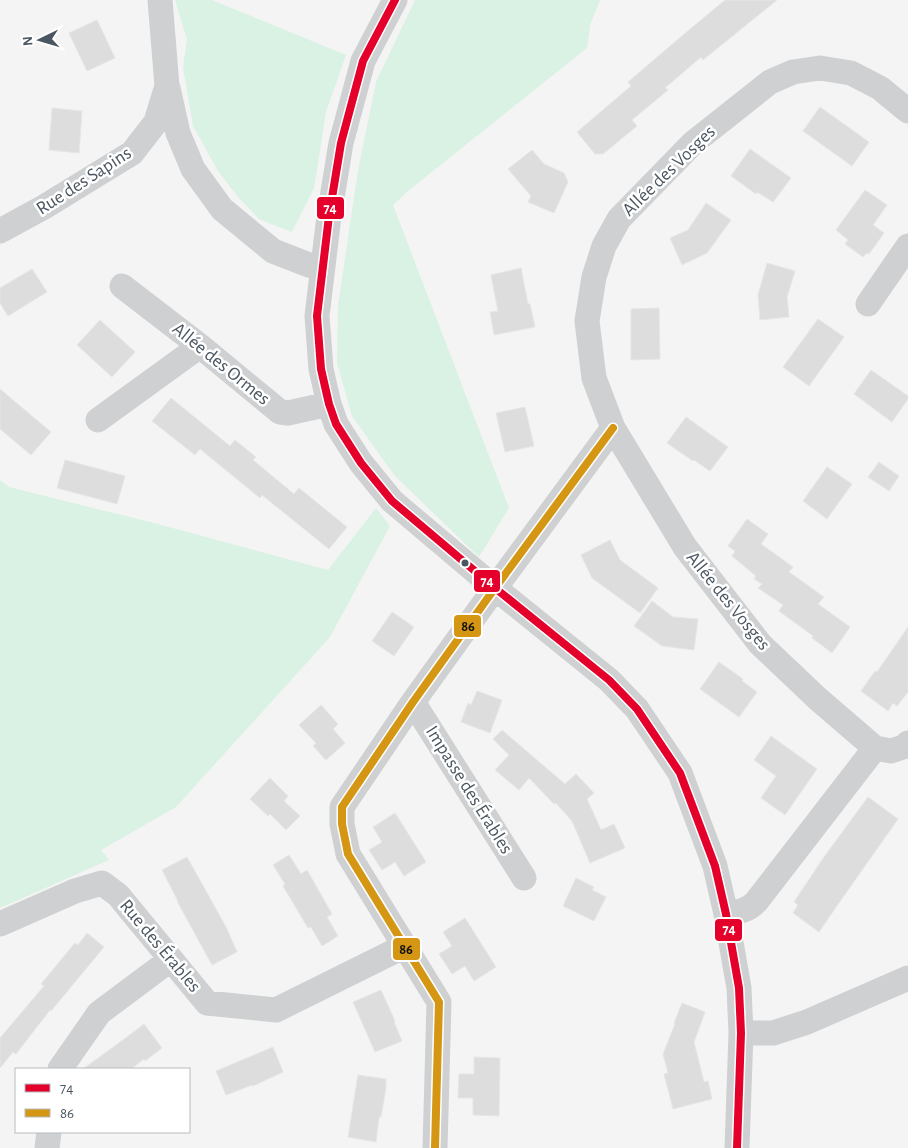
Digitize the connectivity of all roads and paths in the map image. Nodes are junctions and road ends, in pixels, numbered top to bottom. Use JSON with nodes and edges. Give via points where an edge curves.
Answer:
{"nodes":[{"id":1,"x":160,"y":0,"type":"edge"},
{"id":2,"x":395,"y":0,"type":"edge"},
{"id":3,"x":167,"y":86,"type":"junction"},
{"id":4,"x":908,"y":111,"type":"edge"},
{"id":5,"x":0,"y":231,"type":"edge"},
{"id":6,"x":908,"y":246,"type":"edge"},
{"id":7,"x":322,"y":268,"type":"junction"},
{"id":8,"x":122,"y":286,"type":"dead end"},
{"id":9,"x":868,"y":304,"type":"dead end"},
{"id":10,"x":200,"y":346,"type":"junction"},
{"id":11,"x":329,"y":404,"type":"junction"},
{"id":12,"x":98,"y":420,"type":"dead end"},
{"id":13,"x":613,"y":428,"type":"junction"},
{"id":14,"x":495,"y":588,"type":"junction"},
{"id":15,"x":413,"y":702,"type":"junction"},
{"id":16,"x":908,"y":743,"type":"edge"},
{"id":17,"x":875,"y":748,"type":"junction"},
{"id":18,"x":524,"y":878,"type":"dead end"},
{"id":19,"x":726,"y":914,"type":"junction"},
{"id":20,"x":0,"y":924,"type":"edge"},
{"id":21,"x":405,"y":946,"type":"junction"},
{"id":22,"x":170,"y":960,"type":"junction"},
{"id":23,"x":908,"y":978,"type":"edge"},
{"id":24,"x":741,"y":1033,"type":"junction"},
{"id":25,"x":61,"y":1068,"type":"edge"},
{"id":26,"x":49,"y":1133,"type":"edge"},
{"id":27,"x":46,"y":1148,"type":"edge"},
{"id":28,"x":435,"y":1148,"type":"edge"},
{"id":29,"x":736,"y":1148,"type":"edge"}],
"edges":[{"from":1,"to":3,"type":"street","name":"Rue des Sapins"},
{"from":2,"to":7,"type":"street","via":[[363,61],[341,143]]},
{"from":3,"to":5,"type":"street","name":"Rue des Sapins","via":[[156,122],[132,153],[44,208]]},
{"from":3,"to":7,"type":"street","via":[[178,134],[193,169],[222,209],[274,251]]},
{"from":4,"to":13,"type":"street","name":"Allée des Vosges","via":[[880,88],[851,74],[820,68],[792,72],[770,82],[693,143],[619,219],[604,246],[594,277],[587,321],[594,378]]},
{"from":6,"to":9,"type":"street"},
{"from":7,"to":11,"type":"street","via":[[317,316],[321,369]]},
{"from":8,"to":10,"type":"street","name":"Allée des Ormes"},
{"from":10,"to":11,"type":"street","name":"Allée des Ormes","via":[[280,412]]},
{"from":10,"to":12,"type":"street"},
{"from":11,"to":14,"type":"street","via":[[336,424],[361,463],[392,501]]},
{"from":13,"to":14,"type":"street"},
{"from":13,"to":17,"type":"street","name":"Allée des Vosges","via":[[685,547],[760,644]]},
{"from":14,"to":15,"type":"street"},
{"from":14,"to":19,"type":"street","via":[[610,680],[637,709],[680,773],[715,866]]},
{"from":15,"to":18,"type":"street","name":"Impasse des Érables"},
{"from":15,"to":21,"type":"street","via":[[342,807],[348,854]]},
{"from":16,"to":17,"type":"street","via":[[891,752]]},
{"from":17,"to":19,"type":"street","via":[[756,902],[743,911]]},
{"from":19,"to":24,"type":"street","via":[[740,988]]},
{"from":20,"to":22,"type":"street","name":"Rue des Érables","via":[[75,891],[102,883],[118,895]]},
{"from":21,"to":22,"type":"street","name":"Rue des Érables","via":[[276,1010],[207,1003]]},
{"from":21,"to":28,"type":"street","via":[[439,1002]]},
{"from":22,"to":25,"type":"street","via":[[99,1013]]},
{"from":23,"to":24,"type":"street","via":[[807,1022],[773,1032]]},
{"from":24,"to":29,"type":"street"},
{"from":26,"to":27,"type":"street"}]}
